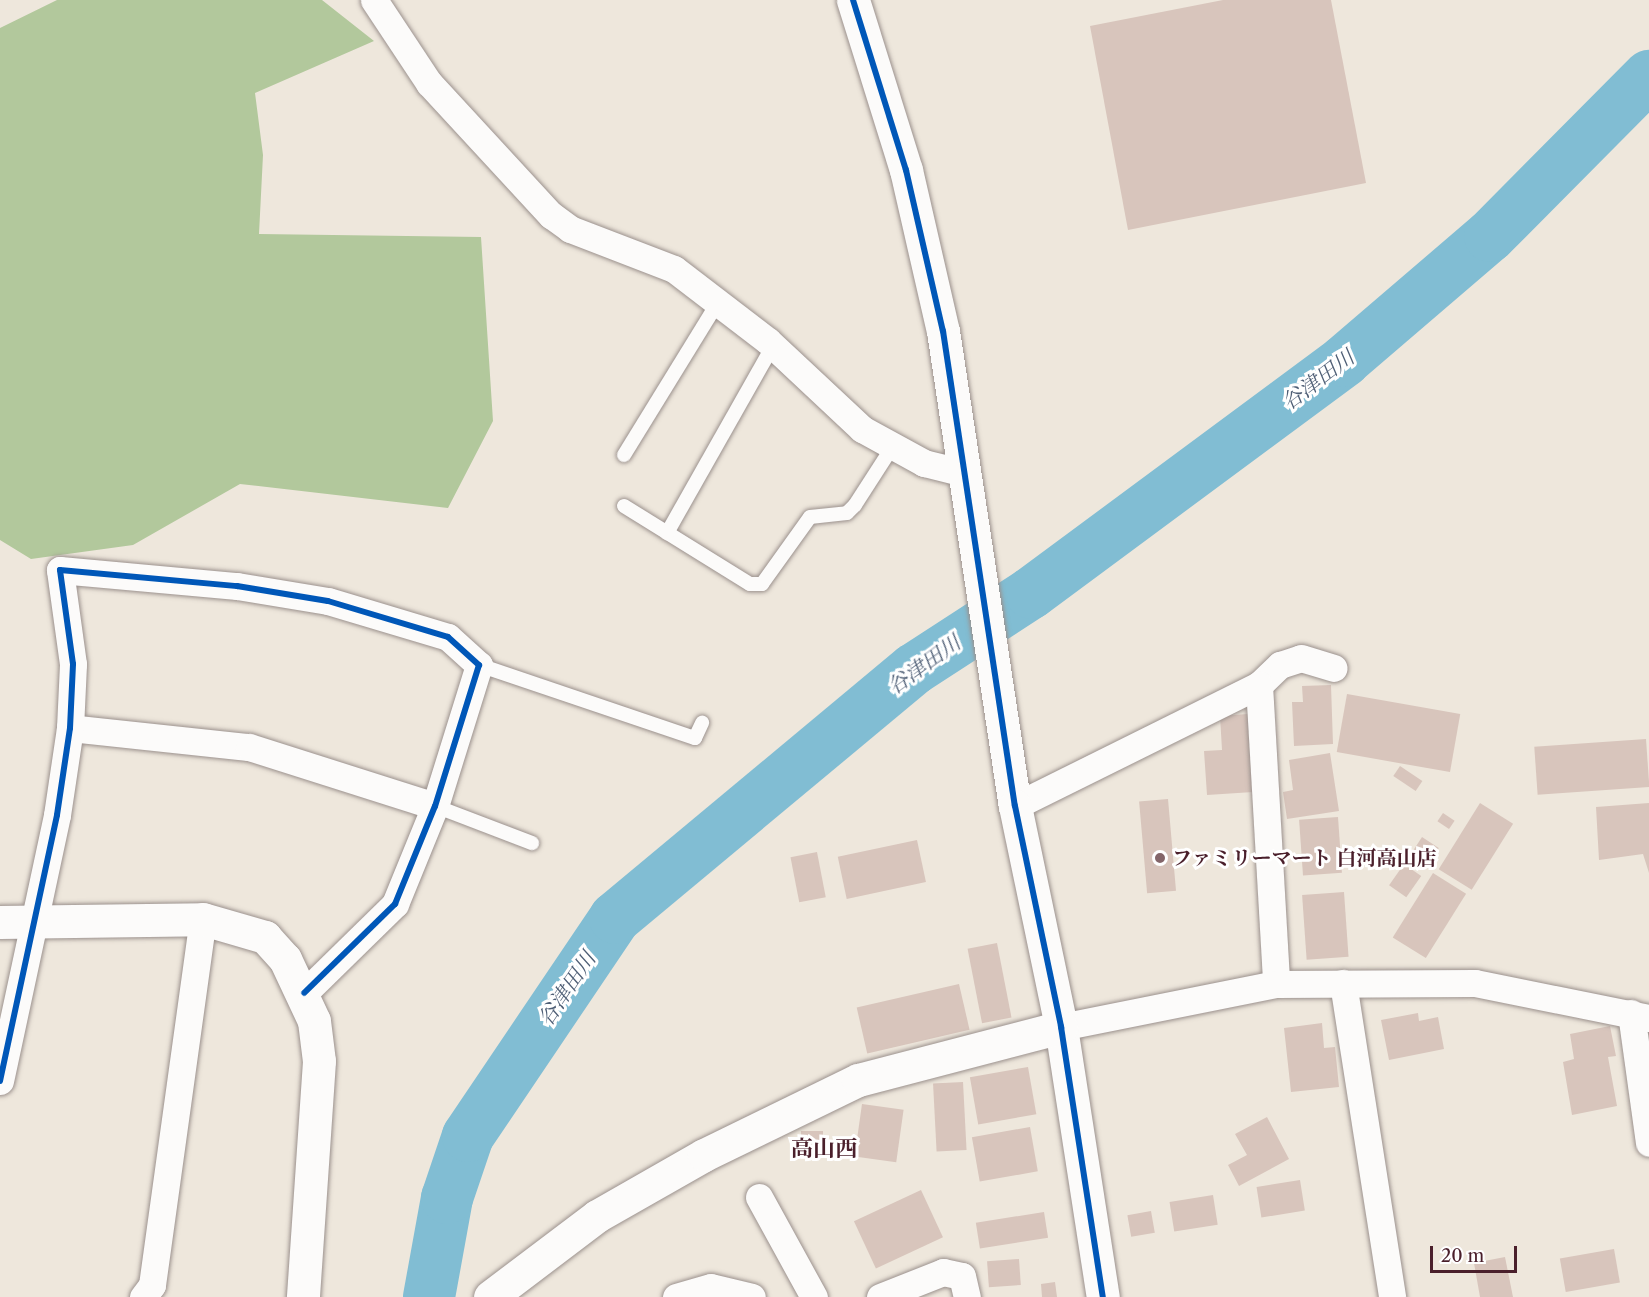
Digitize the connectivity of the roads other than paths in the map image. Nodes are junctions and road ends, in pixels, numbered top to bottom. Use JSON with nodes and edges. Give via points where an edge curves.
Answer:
{"nodes":[{"id":1,"x":374,"y":0,"type":"edge"},
{"id":2,"x":853,"y":0,"type":"edge"},
{"id":3,"x":718,"y":302,"type":"junction"},
{"id":4,"x":773,"y":346,"type":"junction"},
{"id":5,"x":893,"y":446,"type":"junction"},
{"id":6,"x":624,"y":454,"type":"dead end"},
{"id":7,"x":965,"y":484,"type":"junction"},
{"id":8,"x":624,"y":506,"type":"dead end"},
{"id":9,"x":667,"y":533,"type":"junction"},
{"id":10,"x":479,"y":665,"type":"junction"},
{"id":11,"x":1333,"y":668,"type":"dead end"},
{"id":12,"x":1259,"y":686,"type":"junction"},
{"id":13,"x":702,"y":723,"type":"dead end"},
{"id":14,"x":69,"y":728,"type":"junction"},
{"id":15,"x":435,"y":806,"type":"junction"},
{"id":16,"x":1015,"y":806,"type":"junction"},
{"id":17,"x":532,"y":843,"type":"dead end"},
{"id":18,"x":203,"y":919,"type":"junction"},
{"id":19,"x":15,"y":923,"type":"edge"},
{"id":20,"x":1343,"y":983,"type":"junction"},
{"id":21,"x":1276,"y":984,"type":"junction"},
{"id":22,"x":304,"y":993,"type":"junction"},
{"id":23,"x":1640,"y":1015,"type":"edge"},
{"id":24,"x":1061,"y":1027,"type":"junction"},
{"id":25,"x":0,"y":1081,"type":"edge"},
{"id":26,"x":1649,"y":1143,"type":"edge"},
{"id":27,"x":759,"y":1197,"type":"dead end"},
{"id":28,"x":143,"y":1297,"type":"edge"},
{"id":29,"x":303,"y":1297,"type":"edge"},
{"id":30,"x":490,"y":1297,"type":"edge"},
{"id":31,"x":676,"y":1297,"type":"edge"},
{"id":32,"x":752,"y":1297,"type":"edge"},
{"id":33,"x":814,"y":1297,"type":"edge"},
{"id":34,"x":880,"y":1297,"type":"edge"},
{"id":35,"x":967,"y":1297,"type":"edge"},
{"id":36,"x":1103,"y":1297,"type":"edge"},
{"id":37,"x":1392,"y":1297,"type":"edge"}],
"edges":[{"from":1,"to":3,"type":"street","via":[[429,83],[551,215],[570,229],[674,268]]},
{"from":2,"to":7,"type":"street","via":[[909,182],[943,331]]},
{"from":3,"to":4,"type":"street"},
{"from":3,"to":6,"type":"lane"},
{"from":4,"to":5,"type":"street","via":[[862,429]]},
{"from":4,"to":9,"type":"lane"},
{"from":5,"to":7,"type":"street"},
{"from":5,"to":9,"type":"lane","via":[[855,505],[847,513],[810,516],[762,584],[750,584]]},
{"from":7,"to":16,"type":"street"},
{"from":8,"to":9,"type":"lane"},
{"from":10,"to":13,"type":"lane","via":[[695,738]]},
{"from":10,"to":14,"type":"street","via":[[448,637],[328,601],[237,586],[60,570],[74,664]]},
{"from":10,"to":15,"type":"street"},
{"from":11,"to":12,"type":"street","via":[[1301,658],[1280,665]]},
{"from":12,"to":16,"type":"street"},
{"from":12,"to":21,"type":"street"},
{"from":14,"to":15,"type":"street","via":[[249,747]]},
{"from":14,"to":19,"type":"street","via":[[57,815]]},
{"from":15,"to":17,"type":"lane"},
{"from":15,"to":22,"type":"street","via":[[395,904]]},
{"from":16,"to":24,"type":"street"},
{"from":18,"to":19,"type":"street"},
{"from":18,"to":22,"type":"street","via":[[265,937]]},
{"from":18,"to":28,"type":"street","via":[[152,1285]]},
{"from":19,"to":25,"type":"street"},
{"from":20,"to":21,"type":"street"},
{"from":20,"to":23,"type":"street","via":[[1475,983]]},
{"from":20,"to":37,"type":"street"},
{"from":21,"to":24,"type":"street"},
{"from":22,"to":29,"type":"street","via":[[319,1061]]},
{"from":23,"to":26,"type":"street"},
{"from":24,"to":30,"type":"street","via":[[858,1080],[704,1155],[597,1216]]},
{"from":24,"to":36,"type":"street"},
{"from":27,"to":33,"type":"street"},
{"from":31,"to":32,"type":"street","via":[[711,1287]]},
{"from":34,"to":35,"type":"street","via":[[943,1272],[962,1276]]}]}
